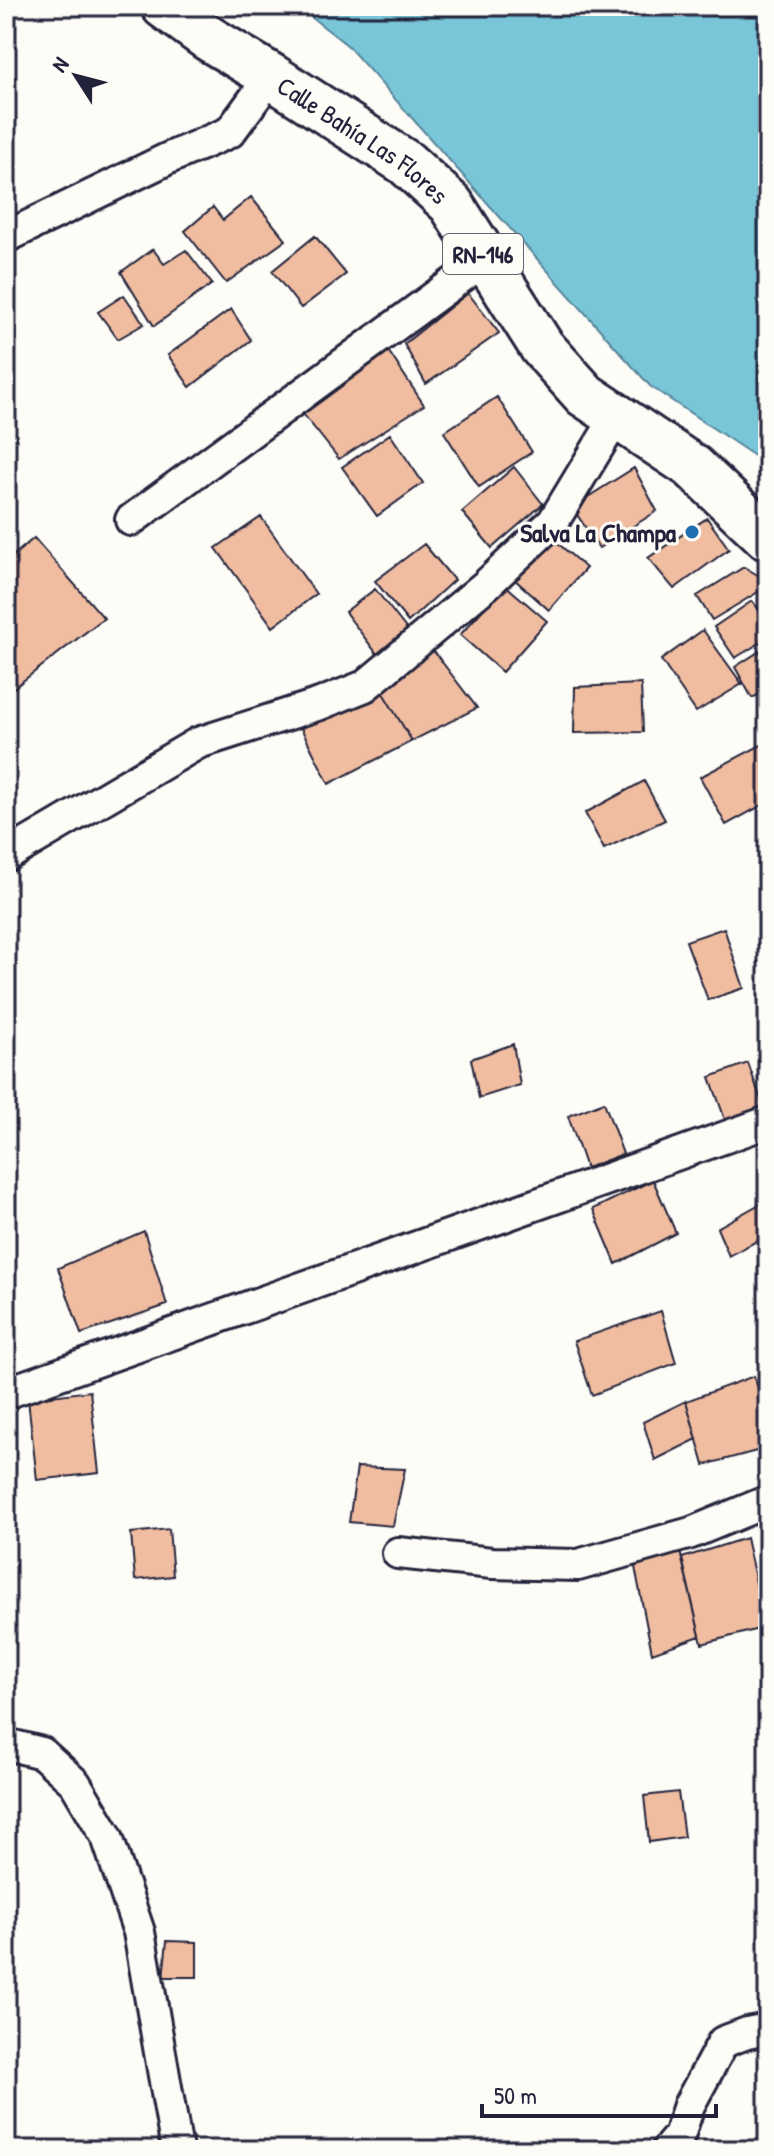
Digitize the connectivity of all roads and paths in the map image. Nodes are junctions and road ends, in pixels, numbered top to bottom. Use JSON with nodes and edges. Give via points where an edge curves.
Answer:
{"nodes":[{"id":1,"x":164,"y":6,"type":"edge"},
{"id":2,"x":271,"y":76,"type":"junction"},
{"id":3,"x":6,"y":237,"type":"edge"},
{"id":4,"x":486,"y":259,"type":"junction"},
{"id":5,"x":617,"y":416,"type":"junction"},
{"id":6,"x":131,"y":520,"type":"dead end"},
{"id":7,"x":768,"y":538,"type":"edge"},
{"id":8,"x":6,"y":856,"type":"edge"},
{"id":9,"x":768,"y":1122,"type":"edge"},
{"id":10,"x":6,"y":1393,"type":"edge"},
{"id":11,"x":768,"y":1501,"type":"edge"},
{"id":12,"x":398,"y":1553,"type":"dead end"},
{"id":13,"x":6,"y":1744,"type":"edge"},
{"id":14,"x":768,"y":2029,"type":"edge"},
{"id":15,"x":177,"y":2150,"type":"edge"},
{"id":16,"x":667,"y":2150,"type":"edge"}],
"edges":[{"from":1,"to":2,"type":"main road","name":"Calle Bahía Las Flores","number":"RN-146"},
{"from":2,"to":3,"type":"street","via":[[230,132]]},
{"from":2,"to":4,"type":"main road","name":"Calle Bahía Las Flores","number":"RN-146","via":[[406,163],[451,204]]},
{"from":4,"to":5,"type":"main road","name":"Calle Bahía Las Flores","number":"RN-146","via":[[542,347],[585,395]]},
{"from":4,"to":6,"type":"street"},
{"from":5,"to":7,"type":"main road","name":"Calle Bahía Las Flores","number":"RN-146","via":[[693,467]]},
{"from":5,"to":8,"type":"street","via":[[553,522],[365,686],[198,743]]},
{"from":9,"to":10,"type":"street"},
{"from":11,"to":12,"type":"street","via":[[691,1533],[578,1565]]},
{"from":13,"to":15,"type":"street","via":[[42,1753],[75,1783],[107,1837],[139,1932]]},
{"from":14,"to":16,"type":"street","via":[[723,2042],[689,2105],[679,2136]]}]}
